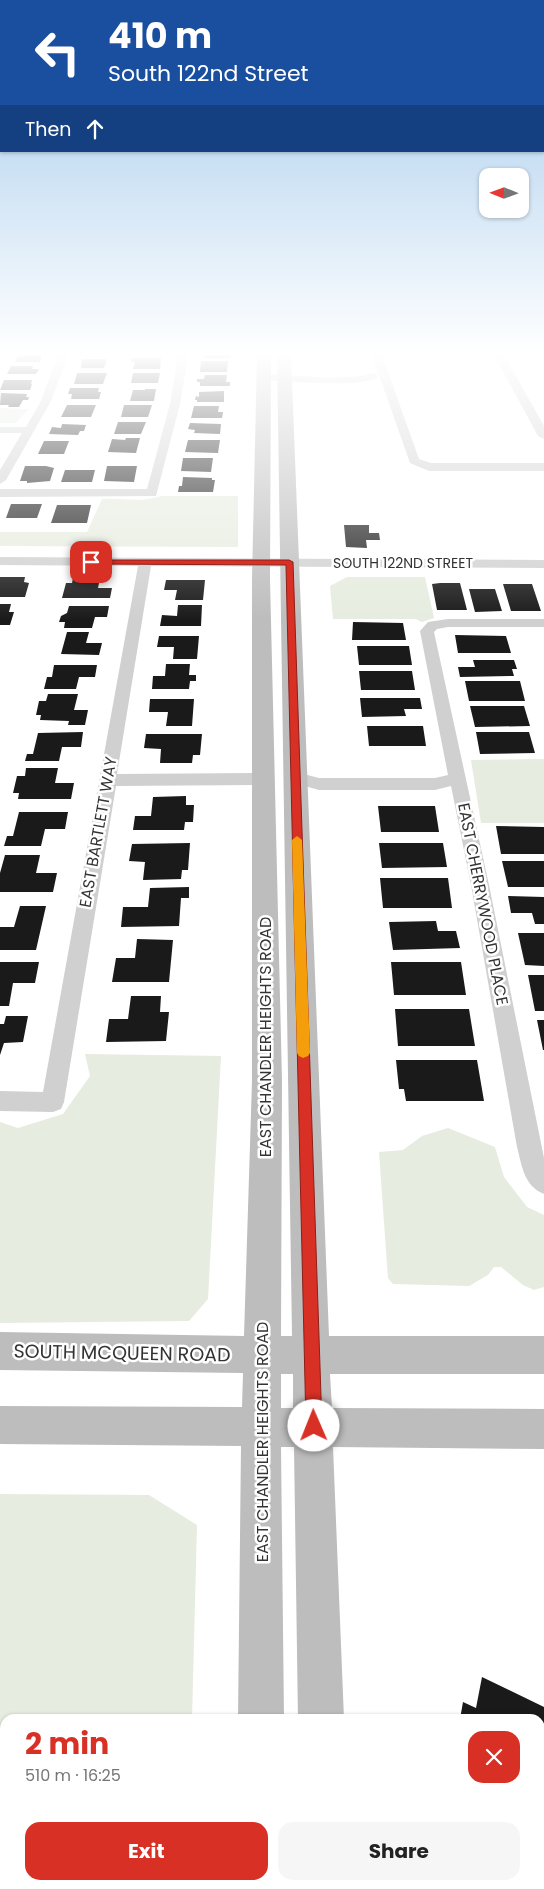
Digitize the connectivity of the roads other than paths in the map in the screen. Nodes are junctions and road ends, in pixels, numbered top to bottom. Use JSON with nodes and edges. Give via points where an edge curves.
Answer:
{"nodes":[{"id":1,"x":21,"y":443,"type":"edge"},
{"id":2,"x":165,"y":443,"type":"edge"},
{"id":3,"x":263,"y":443,"type":"edge"},
{"id":4,"x":290,"y":443,"type":"edge"},
{"id":5,"x":407,"y":443,"type":"edge"},
{"id":6,"x":544,"y":467,"type":"edge"},
{"id":7,"x":0,"y":480,"type":"edge"},
{"id":8,"x":0,"y":493,"type":"edge"},
{"id":9,"x":0,"y":561,"type":"edge"},
{"id":10,"x":145,"y":562,"type":"junction"},
{"id":11,"x":262,"y":562,"type":"junction"},
{"id":12,"x":289,"y":562,"type":"junction"},
{"id":13,"x":544,"y":564,"type":"edge"},
{"id":14,"x":544,"y":623,"type":"edge"},
{"id":15,"x":296,"y":778,"type":"junction"},
{"id":16,"x":458,"y":778,"type":"junction"},
{"id":17,"x":262,"y":779,"type":"junction"},
{"id":18,"x":107,"y":780,"type":"junction"},
{"id":19,"x":0,"y":1101,"type":"edge"},
{"id":20,"x":544,"y":1183,"type":"edge"},
{"id":21,"x":0,"y":1351,"type":"edge"},
{"id":22,"x":262,"y":1355,"type":"junction"},
{"id":23,"x":312,"y":1355,"type":"junction"},
{"id":24,"x":544,"y":1355,"type":"edge"},
{"id":25,"x":0,"y":1425,"type":"edge"},
{"id":26,"x":261,"y":1426,"type":"junction"},
{"id":27,"x":314,"y":1426,"type":"junction"},
{"id":28,"x":544,"y":1429,"type":"edge"},
{"id":29,"x":261,"y":1714,"type":"edge"},
{"id":30,"x":321,"y":1714,"type":"edge"}],
"edges":[{"from":1,"to":7,"type":"street"},
{"from":2,"to":8,"type":"street","via":[[152,493]]},
{"from":3,"to":11,"type":"main road","name":"EAST CHANDLER HEIGHTS ROAD"},
{"from":4,"to":12,"type":"main road"},
{"from":5,"to":6,"type":"street","via":[[414,461],[436,467]]},
{"from":9,"to":10,"type":"street","name":"SOUTH 122ND STREET"},
{"from":10,"to":11,"type":"street","name":"SOUTH 122ND STREET"},
{"from":10,"to":18,"type":"street","name":"EAST BARTLETT WAY"},
{"from":11,"to":12,"type":"street","name":"SOUTH 122ND STREET"},
{"from":11,"to":17,"type":"main road","name":"EAST CHANDLER HEIGHTS ROAD"},
{"from":12,"to":13,"type":"street","name":"SOUTH 122ND STREET"},
{"from":12,"to":15,"type":"main road"},
{"from":14,"to":16,"type":"street","name":"EAST CHERRYWOOD PLACE","via":[[448,623],[433,625],[427,631]]},
{"from":15,"to":16,"type":"street","via":[[319,784],[378,778],[435,784]]},
{"from":15,"to":17,"type":"main road"},
{"from":15,"to":23,"type":"main road"},
{"from":16,"to":20,"type":"street","name":"EAST CHERRYWOOD PLACE","via":[[529,1147],[537,1176]]},
{"from":17,"to":18,"type":"street"},
{"from":17,"to":22,"type":"main road","name":"EAST CHANDLER HEIGHTS ROAD","via":[[268,1081]]},
{"from":18,"to":19,"type":"street","name":"EAST BARTLETT WAY","via":[[53,1102]]},
{"from":21,"to":22,"type":"main road","name":"SOUTH MCQUEEN ROAD"},
{"from":22,"to":23,"type":"main road","name":"SOUTH MCQUEEN ROAD"},
{"from":22,"to":26,"type":"main road","name":"EAST CHANDLER HEIGHTS ROAD"},
{"from":23,"to":24,"type":"main road","name":"SOUTH MCQUEEN ROAD"},
{"from":23,"to":27,"type":"main road"},
{"from":25,"to":26,"type":"main road"},
{"from":26,"to":27,"type":"main road"},
{"from":26,"to":29,"type":"main road","name":"EAST CHANDLER HEIGHTS ROAD"},
{"from":27,"to":28,"type":"main road"},
{"from":27,"to":30,"type":"main road"}]}
